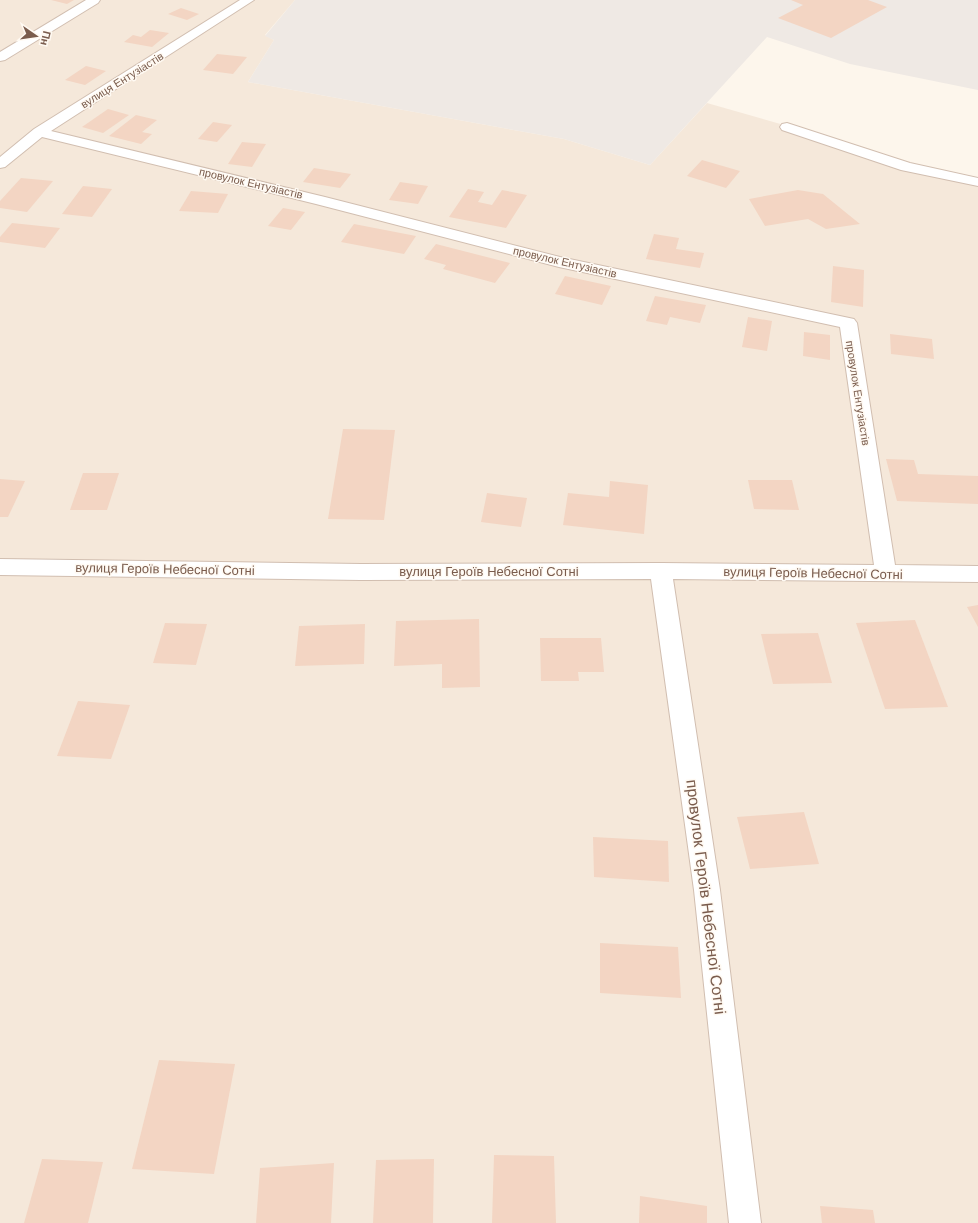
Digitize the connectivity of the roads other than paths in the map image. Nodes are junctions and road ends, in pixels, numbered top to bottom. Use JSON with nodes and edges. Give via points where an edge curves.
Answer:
{"nodes":[{"id":1,"x":94,"y":0,"type":"edge"},
{"id":2,"x":248,"y":0,"type":"edge"},
{"id":3,"x":0,"y":57,"type":"edge"},
{"id":4,"x":787,"y":127,"type":"dead end"},
{"id":5,"x":38,"y":132,"type":"junction"},
{"id":6,"x":0,"y":164,"type":"edge"},
{"id":7,"x":978,"y":182,"type":"edge"},
{"id":8,"x":0,"y":567,"type":"edge"},
{"id":9,"x":661,"y":571,"type":"junction"},
{"id":10,"x":886,"y":574,"type":"junction"},
{"id":11,"x":978,"y":574,"type":"edge"},
{"id":12,"x":745,"y":1223,"type":"edge"}],
"edges":[{"from":1,"to":3,"type":"street"},
{"from":2,"to":5,"type":"street","name":"вулиця Ентузіастів"},
{"from":4,"to":7,"type":"street","via":[[906,167]]},
{"from":5,"to":6,"type":"street","name":"вулиця Ентузіастів"},
{"from":5,"to":10,"type":"street","name":"провулок Ентузіастів","via":[[320,200],[559,262],[848,323]]},
{"from":8,"to":9,"type":"street","name":"вулиця Героїв Небесної Сотні","via":[[361,572]]},
{"from":9,"to":10,"type":"street","name":"вулиця Героїв Небесної Сотні"},
{"from":9,"to":12,"type":"street","name":"провулок Героїв Небесної Сотні","via":[[707,890]]},
{"from":10,"to":11,"type":"street","name":"вулиця Героїв Небесної Сотні"}]}
